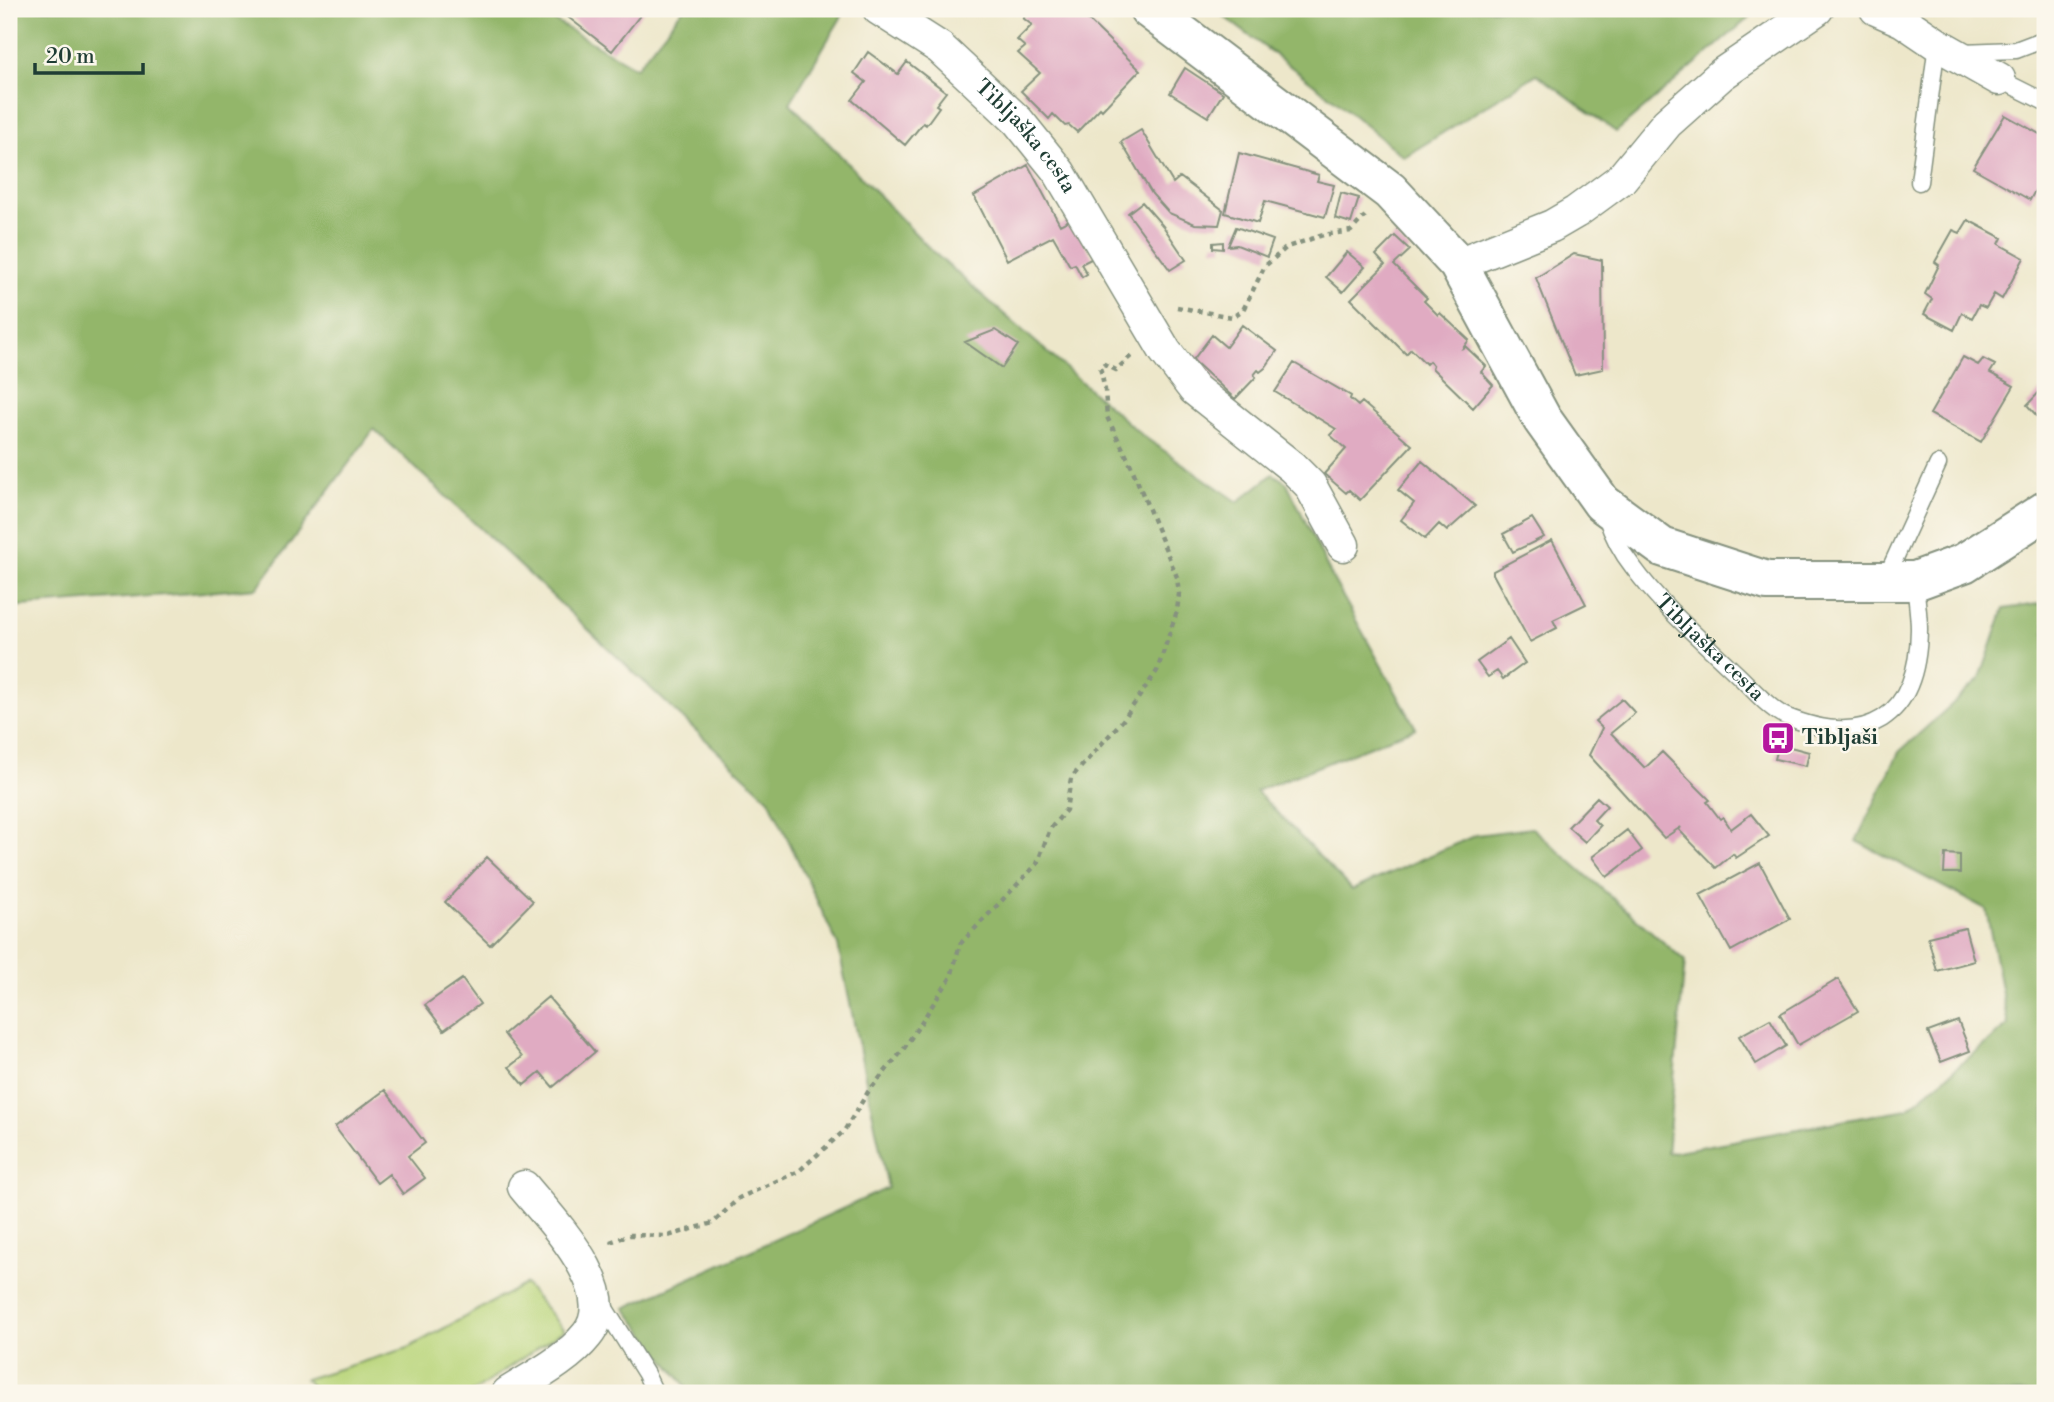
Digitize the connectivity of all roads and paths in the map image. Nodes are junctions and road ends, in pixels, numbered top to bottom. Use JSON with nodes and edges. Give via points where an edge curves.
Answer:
{"nodes":[{"id":1,"x":879,"y":9,"type":"edge"},
{"id":2,"x":1149,"y":9,"type":"edge"},
{"id":3,"x":1817,"y":9,"type":"edge"},
{"id":4,"x":1876,"y":9,"type":"edge"},
{"id":5,"x":2045,"y":39,"type":"edge"},
{"id":6,"x":1944,"y":48,"type":"junction"},
{"id":7,"x":1999,"y":79,"type":"joint"},
{"id":8,"x":2045,"y":102,"type":"edge"},
{"id":9,"x":1919,"y":182,"type":"dead end"},
{"id":10,"x":1390,"y":191,"type":"junction"},
{"id":11,"x":1458,"y":264,"type":"junction"},
{"id":12,"x":1135,"y":300,"type":"junction"},
{"id":13,"x":1157,"y":338,"type":"junction"},
{"id":14,"x":1938,"y":464,"type":"dead end"},
{"id":15,"x":1602,"y":503,"type":"junction"},
{"id":16,"x":2045,"y":512,"type":"edge"},
{"id":17,"x":1343,"y":545,"type":"dead end"},
{"id":18,"x":1899,"y":582,"type":"junction"},
{"id":19,"x":524,"y":1187,"type":"dead end"},
{"id":20,"x":611,"y":1241,"type":"dead end"},
{"id":21,"x":596,"y":1294,"type":"junction"},
{"id":22,"x":508,"y":1393,"type":"edge"},
{"id":23,"x":655,"y":1393,"type":"edge"}],
"edges":[{"from":1,"to":12,"type":"street","name":"Tibljaška cesta","via":[[940,48],[1018,121],[1059,172]]},
{"from":2,"to":10,"type":"street","name":"Tibljaška cesta"},
{"from":3,"to":11,"type":"street","via":[[1722,74],[1667,122],[1620,179],[1576,212]]},
{"from":4,"to":6,"type":"street"},
{"from":5,"to":6,"type":"lane","via":[[2016,50]]},
{"from":6,"to":7,"type":"street"},
{"from":6,"to":9,"type":"lane"},
{"from":7,"to":8,"type":"lane"},
{"from":10,"to":11,"type":"street","name":"Tibljaška cesta"},
{"from":10,"to":12,"type":"path","via":[[1351,231],[1287,247],[1265,266],[1243,310],[1232,317]]},
{"from":11,"to":15,"type":"street","name":"Tibljaška cesta","via":[[1542,419]]},
{"from":12,"to":13,"type":"street","name":"Tibljaška cesta"},
{"from":13,"to":17,"type":"street","name":"Tibljaška cesta","via":[[1194,389],[1310,485]]},
{"from":13,"to":20,"type":"path","via":[[1116,370],[1104,364],[1100,368],[1107,417],[1177,577],[1177,611],[1157,671],[1123,720],[1071,778],[1066,810],[1050,829],[1037,864],[960,944],[951,977],[844,1131],[799,1171],[739,1198],[713,1223],[668,1236],[630,1235]]},
{"from":14,"to":18,"type":"lane"},
{"from":15,"to":18,"type":"street","name":"Tibljaška cesta","via":[[1662,547],[1767,581]]},
{"from":15,"to":18,"type":"lane","name":"Tibljaška cesta","via":[[1612,534],[1633,568],[1682,621],[1783,715],[1833,729],[1855,730],[1876,723],[1905,699],[1916,664],[1919,629]]},
{"from":16,"to":18,"type":"street","name":"Tibljaška cesta","via":[[1964,563]]},
{"from":19,"to":21,"type":"street","via":[[577,1253]]},
{"from":21,"to":22,"type":"street","via":[[598,1314],[588,1335]]},
{"from":21,"to":23,"type":"lane"}]}
